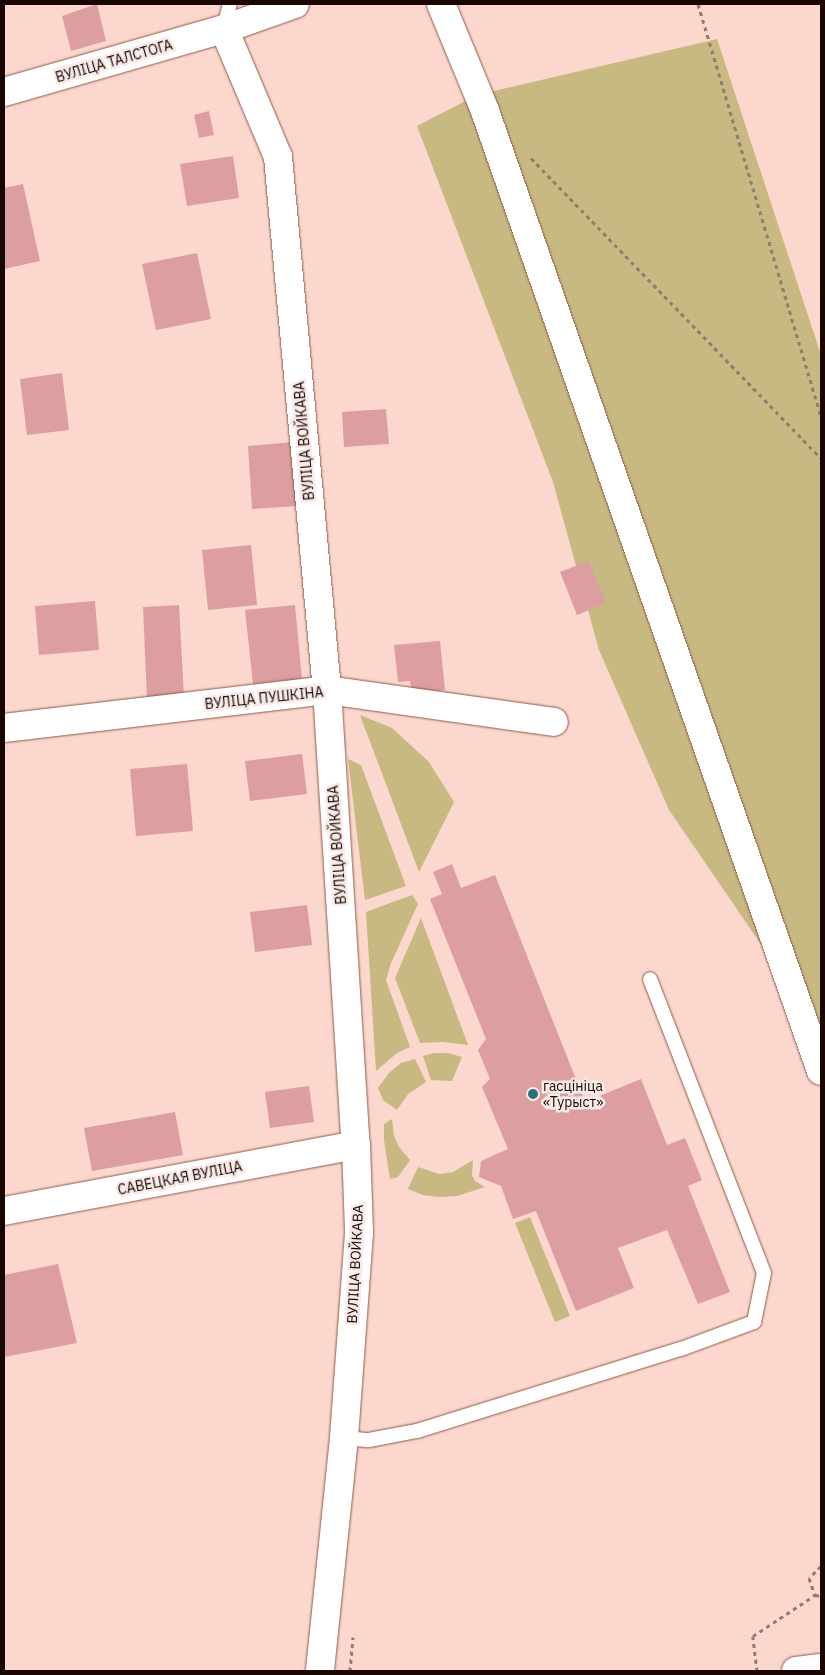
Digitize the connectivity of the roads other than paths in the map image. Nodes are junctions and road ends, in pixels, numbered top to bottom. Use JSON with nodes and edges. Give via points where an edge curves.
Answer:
{"nodes":[{"id":1,"x":295,"y":4,"type":"edge"},
{"id":2,"x":441,"y":4,"type":"edge"},
{"id":3,"x":227,"y":16,"type":"edge"},
{"id":4,"x":4,"y":92,"type":"edge"},
{"id":5,"x":327,"y":690,"type":"junction"},
{"id":6,"x":554,"y":722,"type":"dead end"},
{"id":7,"x":4,"y":728,"type":"edge"},
{"id":8,"x":650,"y":979,"type":"dead end"},
{"id":9,"x":821,"y":1071,"type":"edge"},
{"id":10,"x":356,"y":1145,"type":"junction"},
{"id":11,"x":4,"y":1211,"type":"edge"},
{"id":12,"x":344,"y":1438,"type":"junction"},
{"id":13,"x":821,"y":1668,"type":"edge"},
{"id":14,"x":320,"y":1671,"type":"edge"},
{"id":15,"x":796,"y":1671,"type":"edge"}],
"edges":[{"from":1,"to":3,"type":"street","name":"ВУЛІЦА ТАЛСТОГА"},
{"from":2,"to":9,"type":"street","via":[[485,111]]},
{"from":3,"to":4,"type":"street","name":"ВУЛІЦА ТАЛСТОГА"},
{"from":3,"to":5,"type":"street","name":"ВУЛІЦА ВОЙКАВА","via":[[278,157]]},
{"from":5,"to":6,"type":"street","name":"ВУЛІЦА ПУШКІНА"},
{"from":5,"to":7,"type":"street","name":"ВУЛІЦА ПУШКІНА"},
{"from":5,"to":10,"type":"street","name":"ВУЛІЦА ВОЙКАВА"},
{"from":8,"to":12,"type":"lane","via":[[764,1273],[754,1322],[682,1349],[417,1431],[369,1440]]},
{"from":10,"to":11,"type":"street","name":"САВЕЦКАЯ ВУЛІЦА"},
{"from":10,"to":12,"type":"street","name":"ВУЛІЦА ВОЙКАВА","via":[[359,1233]]},
{"from":12,"to":14,"type":"street","name":"ВУЛІЦА ВОЙКАВА"},
{"from":13,"to":15,"type":"street"}]}
